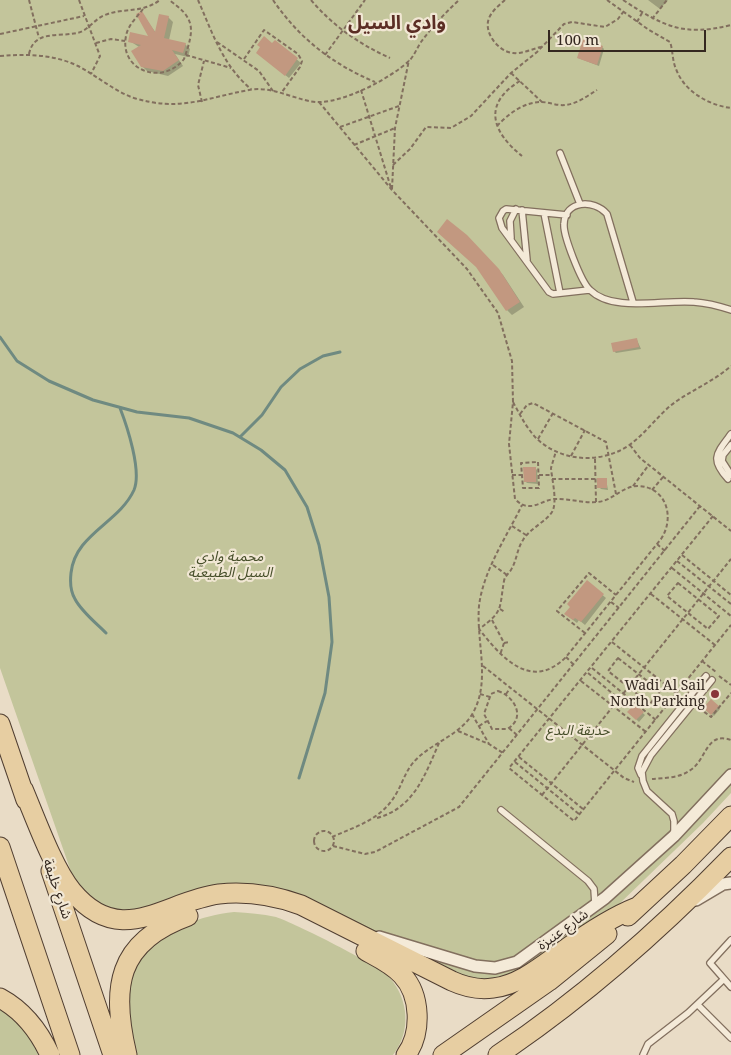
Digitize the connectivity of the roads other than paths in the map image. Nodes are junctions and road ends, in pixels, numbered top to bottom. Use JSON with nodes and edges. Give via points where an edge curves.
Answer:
{"nodes":[{"id":1,"x":560,"y":153,"type":"dead end"},
{"id":2,"x":580,"y":204,"type":"junction"},
{"id":3,"x":519,"y":210,"type":"junction"},
{"id":4,"x":544,"y":213,"type":"junction"},
{"id":5,"x":567,"y":215,"type":"junction"},
{"id":6,"x":511,"y":239,"type":"junction"},
{"id":7,"x":528,"y":260,"type":"junction"},
{"id":8,"x":589,"y":290,"type":"junction"},
{"id":9,"x":560,"y":293,"type":"junction"},
{"id":10,"x":633,"y":302,"type":"junction"},
{"id":11,"x":731,"y":310,"type":"edge"},
{"id":12,"x":731,"y":434,"type":"edge"},
{"id":13,"x":731,"y":445,"type":"edge"},
{"id":14,"x":730,"y":477,"type":"edge"},
{"id":15,"x":709,"y":678,"type":"dead end"},
{"id":16,"x":0,"y":724,"type":"edge"},
{"id":17,"x":731,"y":774,"type":"edge"},
{"id":18,"x":22,"y":789,"type":"junction"},
{"id":19,"x":501,"y":810,"type":"dead end"},
{"id":20,"x":731,"y":816,"type":"edge"},
{"id":21,"x":674,"y":836,"type":"junction"},
{"id":22,"x":0,"y":847,"type":"edge"},
{"id":23,"x":731,"y":857,"type":"edge"},
{"id":24,"x":731,"y":883,"type":"edge"},
{"id":25,"x":595,"y":906,"type":"junction"},
{"id":26,"x":683,"y":906,"type":"junction"},
{"id":27,"x":637,"y":907,"type":"junction"},
{"id":28,"x":350,"y":929,"type":"junction"},
{"id":29,"x":731,"y":940,"type":"edge"},
{"id":30,"x":724,"y":980,"type":"junction"},
{"id":31,"x":731,"y":987,"type":"edge"},
{"id":32,"x":0,"y":998,"type":"edge"},
{"id":33,"x":698,"y":1005,"type":"junction"},
{"id":34,"x":731,"y":1038,"type":"edge"},
{"id":35,"x":500,"y":1054,"type":"edge"},
{"id":36,"x":50,"y":1055,"type":"edge"},
{"id":37,"x":70,"y":1055,"type":"edge"},
{"id":38,"x":113,"y":1055,"type":"edge"},
{"id":39,"x":127,"y":1055,"type":"edge"},
{"id":40,"x":406,"y":1055,"type":"edge"},
{"id":41,"x":443,"y":1055,"type":"edge"},
{"id":42,"x":643,"y":1055,"type":"edge"}],
"edges":[{"from":1,"to":2,"type":"lane"},
{"from":2,"to":5,"type":"lane"},
{"from":2,"to":10,"type":"lane","via":[[597,205],[607,214]]},
{"from":3,"to":4,"type":"lane"},
{"from":3,"to":6,"type":"lane","via":[[510,221]]},
{"from":3,"to":6,"type":"lane","via":[[502,211],[499,218]]},
{"from":3,"to":7,"type":"lane"},
{"from":4,"to":5,"type":"lane"},
{"from":4,"to":9,"type":"lane"},
{"from":5,"to":8,"type":"lane","via":[[564,226],[580,277]]},
{"from":6,"to":7,"type":"lane"},
{"from":7,"to":9,"type":"lane","via":[[549,292]]},
{"from":8,"to":9,"type":"lane"},
{"from":8,"to":10,"type":"lane","via":[[609,301]]},
{"from":10,"to":11,"type":"lane","via":[[694,302]]},
{"from":12,"to":14,"type":"lane","via":[[718,450],[716,458],[718,468]]},
{"from":13,"to":14,"type":"lane","via":[[722,461]]},
{"from":15,"to":21,"type":"lane","via":[[647,760],[642,779],[647,791],[672,814]]},
{"from":16,"to":18,"type":"main road","name":"شارع خليفة"},
{"from":17,"to":21,"type":"street","name":"شارع عنيزة"},
{"from":18,"to":28,"type":"main road","via":[[66,882],[78,897],[101,913],[121,919],[140,919],[199,898],[256,893],[277,896],[301,905]]},
{"from":18,"to":38,"type":"main road","name":"شارع خليفة"},
{"from":19,"to":25,"type":"lane","via":[[588,880],[594,889]]},
{"from":20,"to":27,"type":"main road","name":"شارع عنيزة"},
{"from":21,"to":25,"type":"street","name":"شارع عنيزة"},
{"from":22,"to":37,"type":"main road"},
{"from":23,"to":26,"type":"main road"},
{"from":24,"to":26,"type":"street","via":[[723,884]]},
{"from":25,"to":28,"type":"street","name":"شارع عنيزة","via":[[526,957],[495,968],[462,963]]},
{"from":26,"to":35,"type":"main road","via":[[580,995]]},
{"from":27,"to":28,"type":"main road","via":[[614,918],[529,974],[495,988],[460,985]]},
{"from":27,"to":41,"type":"main road","name":"شارع عنيزة","via":[[549,981]]},
{"from":29,"to":30,"type":"lane","via":[[710,963]]},
{"from":30,"to":31,"type":"lane"},
{"from":30,"to":33,"type":"lane"},
{"from":32,"to":36,"type":"main road","via":[[31,1022]]},
{"from":33,"to":34,"type":"lane"},
{"from":33,"to":42,"type":"lane","via":[[648,1044]]},
{"from":39,"to":40,"type":"main road","via":[[119,1018],[118,993],[122,970],[133,952],[143,941],[176,920],[202,910],[239,905],[290,914],[393,967],[410,986],[417,1009],[415,1034]]}]}
